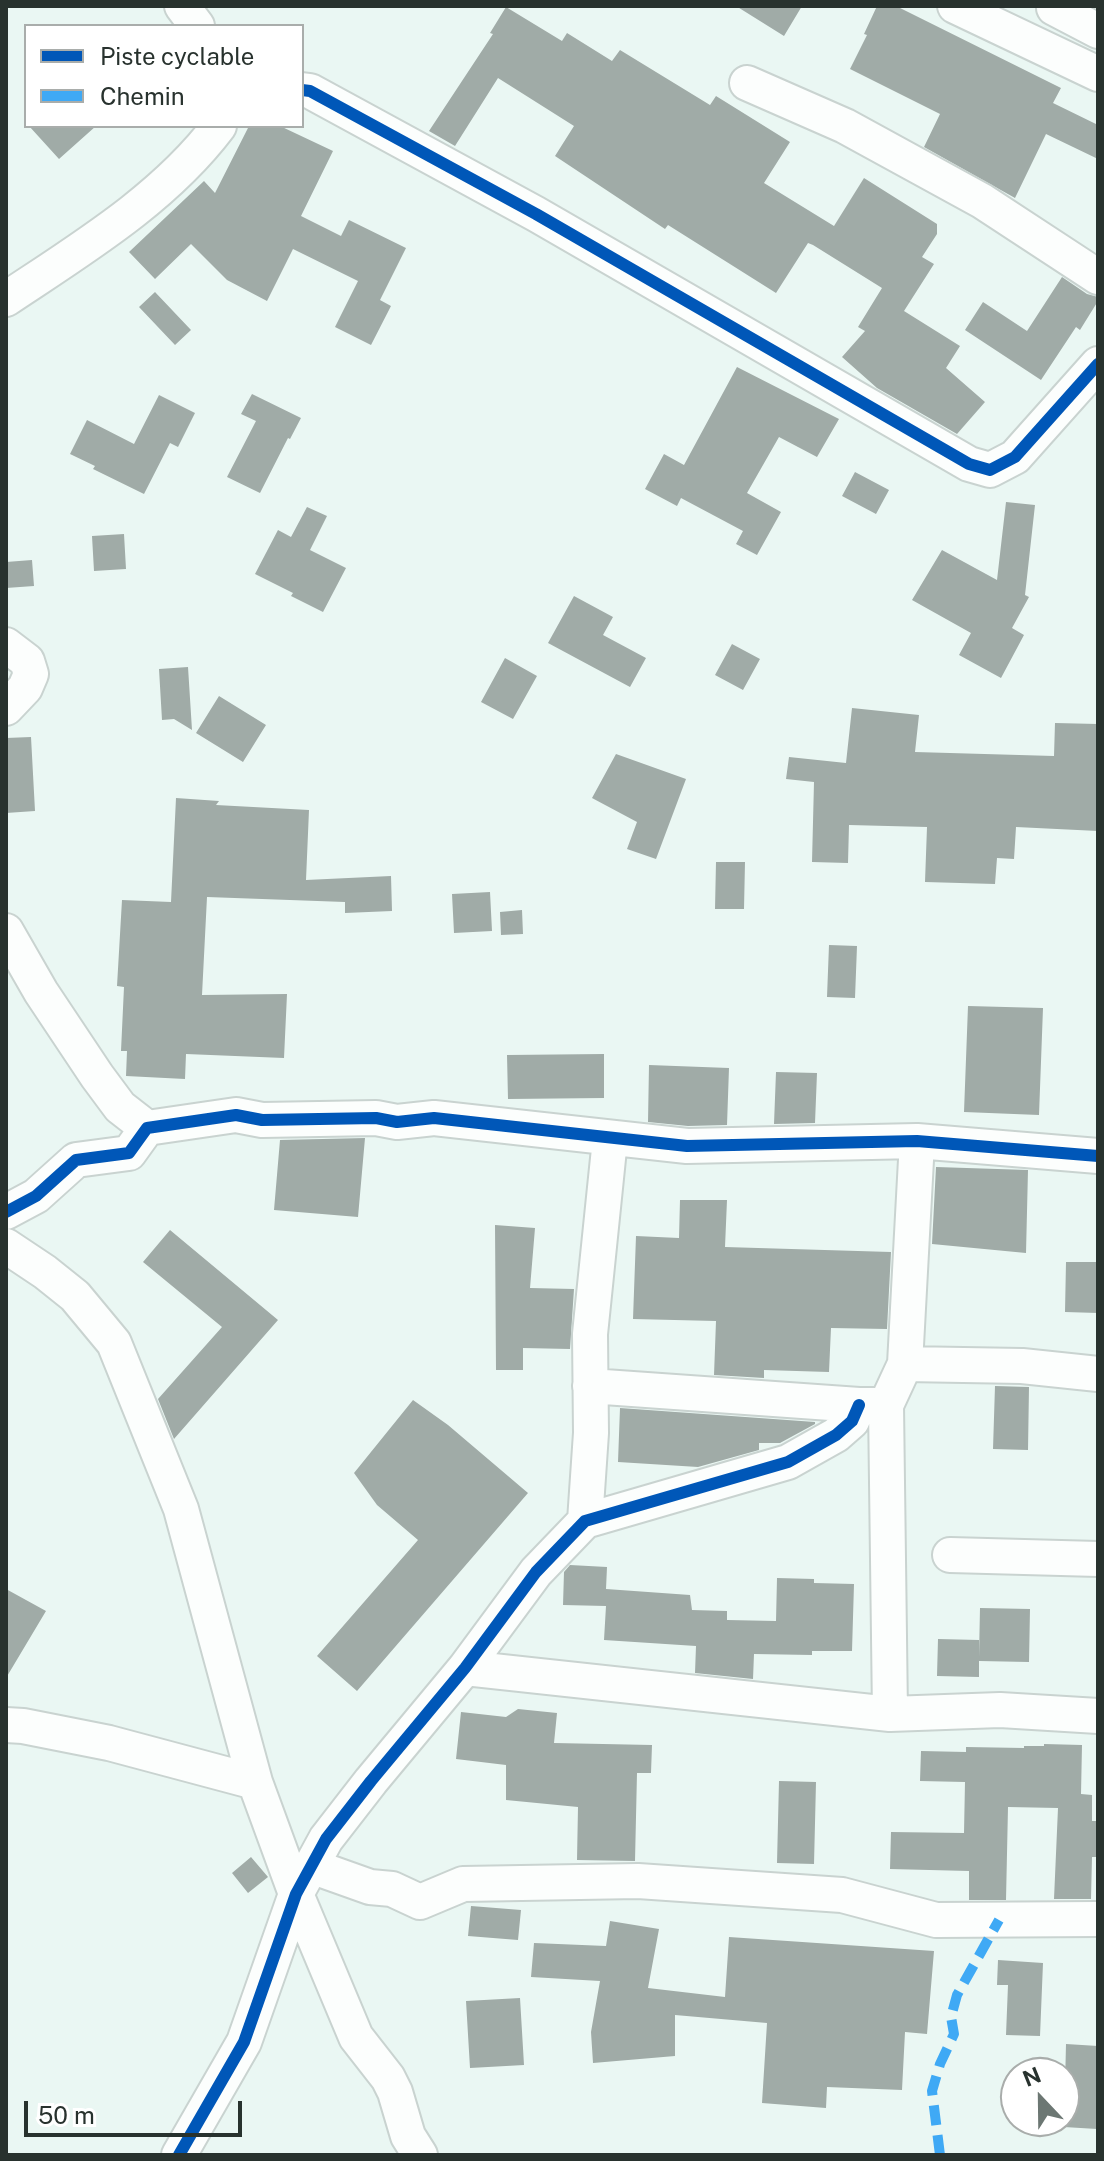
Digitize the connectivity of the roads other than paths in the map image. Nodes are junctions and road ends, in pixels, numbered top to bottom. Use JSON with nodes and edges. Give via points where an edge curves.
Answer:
{"nodes":[{"id":1,"x":955,"y":6,"type":"edge"},
{"id":2,"x":1054,"y":8,"type":"dead end"},
{"id":3,"x":1098,"y":31,"type":"edge"},
{"id":4,"x":1098,"y":74,"type":"edge"},
{"id":5,"x":747,"y":83,"type":"dead end"},
{"id":6,"x":304,"y":90,"type":"edge"},
{"id":7,"x":217,"y":128,"type":"edge"},
{"id":8,"x":1098,"y":277,"type":"edge"},
{"id":9,"x":6,"y":299,"type":"edge"},
{"id":10,"x":1098,"y":364,"type":"edge"},
{"id":11,"x":6,"y":645,"type":"edge"},
{"id":12,"x":6,"y":708,"type":"edge"},
{"id":13,"x":6,"y":931,"type":"edge"},
{"id":14,"x":147,"y":1128,"type":"junction"},
{"id":15,"x":610,"y":1139,"type":"junction"},
{"id":16,"x":917,"y":1141,"type":"junction"},
{"id":17,"x":1098,"y":1156,"type":"edge"},
{"id":18,"x":6,"y":1212,"type":"edge"},
{"id":19,"x":6,"y":1246,"type":"edge"},
{"id":20,"x":905,"y":1364,"type":"junction"},
{"id":21,"x":1098,"y":1374,"type":"edge"},
{"id":22,"x":590,"y":1386,"type":"junction"},
{"id":23,"x":873,"y":1405,"type":"junction"},
{"id":24,"x":585,"y":1521,"type":"junction"},
{"id":25,"x":950,"y":1555,"type":"dead end"},
{"id":26,"x":1098,"y":1559,"type":"edge"},
{"id":27,"x":465,"y":1668,"type":"junction"},
{"id":28,"x":890,"y":1714,"type":"junction"},
{"id":29,"x":1098,"y":1716,"type":"edge"},
{"id":30,"x":6,"y":1725,"type":"edge"},
{"id":31,"x":255,"y":1782,"type":"junction"},
{"id":32,"x":304,"y":1880,"type":"junction"},
{"id":33,"x":1098,"y":1919,"type":"edge"},
{"id":34,"x":179,"y":2155,"type":"edge"},
{"id":35,"x":420,"y":2155,"type":"edge"}],
"edges":[{"from":1,"to":4,"type":"street"},
{"from":2,"to":3,"type":"street"},
{"from":5,"to":8,"type":"street","via":[[845,126],[982,201]]},
{"from":6,"to":10,"type":"street","via":[[536,214],[969,464],[990,470],[1015,457]]},
{"from":7,"to":9,"type":"street","via":[[170,181]]},
{"from":11,"to":12,"type":"street","via":[[27,661],[31,674]]},
{"from":13,"to":14,"type":"street","via":[[97,1076],[120,1107]]},
{"from":14,"to":15,"type":"street","via":[[236,1115],[262,1120],[434,1118]]},
{"from":14,"to":18,"type":"street","via":[[129,1153],[76,1160],[36,1196]]},
{"from":15,"to":16,"type":"street","via":[[687,1146]]},
{"from":15,"to":22,"type":"street","via":[[593,1290]]},
{"from":16,"to":17,"type":"street"},
{"from":16,"to":20,"type":"street"},
{"from":19,"to":31,"type":"street","via":[[75,1296],[114,1343],[181,1509]]},
{"from":20,"to":21,"type":"street","via":[[1022,1366]]},
{"from":20,"to":23,"type":"street"},
{"from":22,"to":23,"type":"street"},
{"from":22,"to":24,"type":"street"},
{"from":23,"to":24,"type":"street","via":[[836,1435],[788,1462]]},
{"from":23,"to":28,"type":"street"},
{"from":24,"to":27,"type":"street","via":[[536,1572]]},
{"from":25,"to":26,"type":"street"},
{"from":27,"to":28,"type":"street"},
{"from":27,"to":32,"type":"street","via":[[326,1839]]},
{"from":28,"to":29,"type":"street","via":[[1000,1710]]},
{"from":30,"to":31,"type":"street","via":[[109,1743]]},
{"from":31,"to":32,"type":"street"},
{"from":32,"to":33,"type":"street","via":[[392,1889],[420,1902],[463,1884],[638,1881],[842,1895],[936,1920]]},
{"from":32,"to":34,"type":"street","via":[[244,2042]]},
{"from":32,"to":35,"type":"street","via":[[356,2037],[388,2078]]}]}
